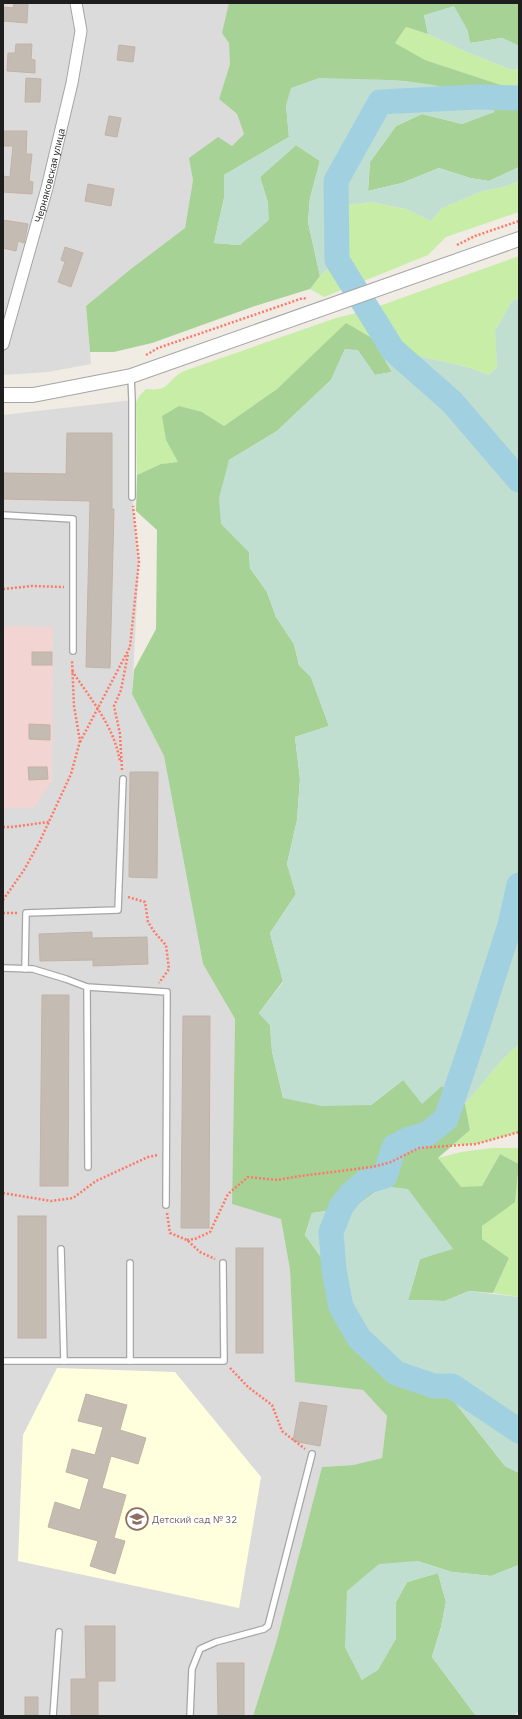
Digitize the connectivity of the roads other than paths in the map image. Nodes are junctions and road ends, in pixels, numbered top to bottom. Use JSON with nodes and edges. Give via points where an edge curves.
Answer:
{"nodes":[{"id":1,"x":76,"y":3,"type":"edge"},
{"id":2,"x":519,"y":239,"type":"edge"},
{"id":3,"x":3,"y":344,"type":"edge"},
{"id":4,"x":131,"y":376,"type":"junction"},
{"id":5,"x":3,"y":395,"type":"edge"},
{"id":6,"x":132,"y":497,"type":"road end"},
{"id":7,"x":3,"y":515,"type":"edge"},
{"id":8,"x":73,"y":651,"type":"road end"},
{"id":9,"x":123,"y":779,"type":"road end"},
{"id":10,"x":3,"y":968,"type":"edge"},
{"id":11,"x":25,"y":969,"type":"junction"},
{"id":12,"x":88,"y":987,"type":"junction"},
{"id":13,"x":88,"y":1167,"type":"dead end"},
{"id":14,"x":166,"y":1205,"type":"road end"},
{"id":15,"x":61,"y":1249,"type":"dead end"},
{"id":16,"x":130,"y":1263,"type":"dead end"},
{"id":17,"x":223,"y":1263,"type":"road end"},
{"id":18,"x":3,"y":1361,"type":"edge"},
{"id":19,"x":64,"y":1361,"type":"junction"},
{"id":20,"x":130,"y":1361,"type":"junction"},
{"id":21,"x":312,"y":1454,"type":"road end"},
{"id":22,"x":59,"y":1632,"type":"dead end"},
{"id":23,"x":53,"y":1716,"type":"edge"},
{"id":24,"x":190,"y":1716,"type":"edge"}],
"edges":[{"from":1,"to":3,"type":"street","name":"Черняковская улица","via":[[81,31],[72,83],[47,188]]},
{"from":2,"to":4,"type":"street"},
{"from":4,"to":5,"type":"street","via":[[33,395]]},
{"from":4,"to":6,"type":"lane"},
{"from":7,"to":8,"type":"lane","via":[[73,519]]},
{"from":9,"to":11,"type":"lane","via":[[118,910],[26,913]]},
{"from":10,"to":11,"type":"lane"},
{"from":11,"to":12,"type":"lane","via":[[40,971]]},
{"from":12,"to":13,"type":"lane"},
{"from":12,"to":14,"type":"lane","via":[[167,992]]},
{"from":15,"to":19,"type":"lane"},
{"from":16,"to":20,"type":"lane"},
{"from":17,"to":20,"type":"lane","via":[[224,1361]]},
{"from":18,"to":19,"type":"lane"},
{"from":19,"to":20,"type":"lane"},
{"from":21,"to":24,"type":"lane","via":[[268,1626],[216,1642],[200,1650],[192,1669]]},
{"from":22,"to":23,"type":"lane"}]}
